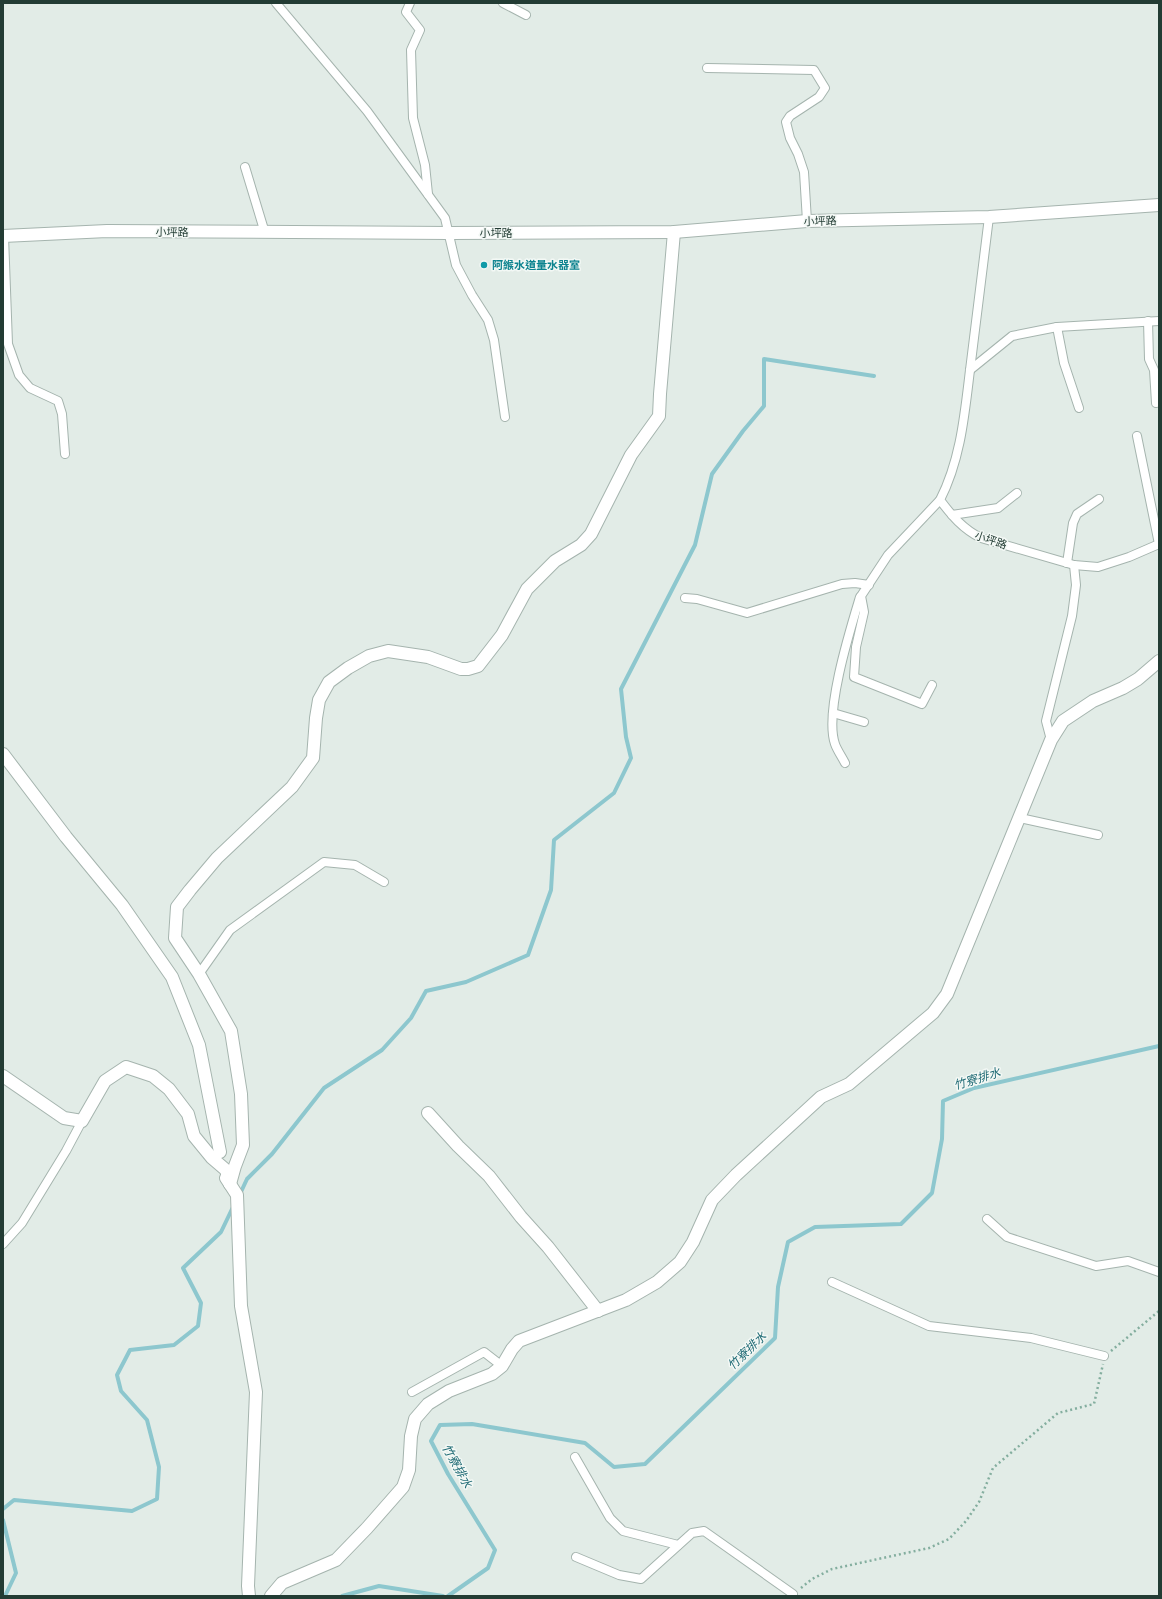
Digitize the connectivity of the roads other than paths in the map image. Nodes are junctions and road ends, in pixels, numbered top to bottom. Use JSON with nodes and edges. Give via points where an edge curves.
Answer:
{"nodes":[{"id":1,"x":276,"y":3,"type":"edge"},
{"id":2,"x":410,"y":3,"type":"edge"},
{"id":3,"x":503,"y":3,"type":"edge"},
{"id":4,"x":526,"y":15,"type":"dead end"},
{"id":5,"x":707,"y":68,"type":"dead end"},
{"id":6,"x":245,"y":167,"type":"dead end"},
{"id":7,"x":428,"y":195,"type":"junction"},
{"id":8,"x":1159,"y":205,"type":"edge"},
{"id":9,"x":989,"y":217,"type":"junction"},
{"id":10,"x":807,"y":221,"type":"junction"},
{"id":11,"x":674,"y":232,"type":"junction"},
{"id":12,"x":265,"y":233,"type":"junction"},
{"id":13,"x":449,"y":233,"type":"junction"},
{"id":14,"x":4,"y":236,"type":"edge"},
{"id":15,"x":1148,"y":321,"type":"junction"},
{"id":16,"x":1159,"y":321,"type":"edge"},
{"id":17,"x":1057,"y":327,"type":"junction"},
{"id":18,"x":970,"y":370,"type":"junction"},
{"id":19,"x":1156,"y":403,"type":"dead end"},
{"id":20,"x":1079,"y":408,"type":"dead end"},
{"id":21,"x":505,"y":417,"type":"dead end"},
{"id":22,"x":1137,"y":436,"type":"dead end"},
{"id":23,"x":65,"y":454,"type":"dead end"},
{"id":24,"x":1017,"y":493,"type":"dead end"},
{"id":25,"x":1099,"y":499,"type":"dead end"},
{"id":26,"x":940,"y":500,"type":"junction"},
{"id":27,"x":952,"y":515,"type":"junction"},
{"id":28,"x":1159,"y":544,"type":"edge"},
{"id":29,"x":1071,"y":564,"type":"junction"},
{"id":30,"x":869,"y":585,"type":"junction"},
{"id":31,"x":861,"y":596,"type":"junction"},
{"id":32,"x":685,"y":598,"type":"dead end"},
{"id":33,"x":1159,"y":662,"type":"edge"},
{"id":34,"x":932,"y":685,"type":"dead end"},
{"id":35,"x":833,"y":713,"type":"junction"},
{"id":36,"x":864,"y":722,"type":"dead end"},
{"id":37,"x":1051,"y":740,"type":"junction"},
{"id":38,"x":3,"y":754,"type":"edge"},
{"id":39,"x":845,"y":763,"type":"dead end"},
{"id":40,"x":1020,"y":818,"type":"junction"},
{"id":41,"x":1098,"y":835,"type":"dead end"},
{"id":42,"x":384,"y":882,"type":"dead end"},
{"id":43,"x":199,"y":974,"type":"junction"},
{"id":44,"x":3,"y":1076,"type":"edge"},
{"id":45,"x":428,"y":1113,"type":"dead end"},
{"id":46,"x":82,"y":1121,"type":"junction"},
{"id":47,"x":220,"y":1152,"type":"dead end"},
{"id":48,"x":227,"y":1180,"type":"junction"},
{"id":49,"x":987,"y":1219,"type":"dead end"},
{"id":50,"x":3,"y":1244,"type":"edge"},
{"id":51,"x":1159,"y":1272,"type":"edge"},
{"id":52,"x":832,"y":1282,"type":"dead end"},
{"id":53,"x":598,"y":1311,"type":"junction"},
{"id":54,"x":1104,"y":1356,"type":"road end"},
{"id":55,"x":502,"y":1366,"type":"junction"},
{"id":56,"x":412,"y":1392,"type":"dead end"},
{"id":57,"x":575,"y":1457,"type":"dead end"},
{"id":58,"x":678,"y":1545,"type":"junction"},
{"id":59,"x":576,"y":1558,"type":"dead end"},
{"id":60,"x":793,"y":1594,"type":"road end"},
{"id":61,"x":249,"y":1596,"type":"edge"},
{"id":62,"x":271,"y":1596,"type":"edge"}],
"edges":[{"from":1,"to":7,"type":"lane","via":[[367,111]]},
{"from":2,"to":7,"type":"lane","via":[[406,12],[420,30],[411,50],[413,118],[426,164]]},
{"from":3,"to":4,"type":"lane"},
{"from":5,"to":10,"type":"lane","via":[[814,70],[825,88],[820,97],[790,116],[786,122],[804,172]]},
{"from":6,"to":12,"type":"lane"},
{"from":7,"to":13,"type":"lane","via":[[445,218]]},
{"from":8,"to":9,"type":"street","name":"小坪路"},
{"from":9,"to":10,"type":"street","name":"小坪路"},
{"from":9,"to":18,"type":"lane"},
{"from":10,"to":11,"type":"street","name":"小坪路"},
{"from":11,"to":13,"type":"street","name":"小坪路"},
{"from":11,"to":43,"type":"street","via":[[659,416],[631,455],[591,534],[581,545],[555,561],[527,589],[502,635],[478,666],[461,669],[428,657],[388,651],[369,656],[329,682],[319,700],[313,758],[292,787],[217,858],[177,907],[175,938]]},
{"from":12,"to":13,"type":"street","name":"小坪路"},
{"from":12,"to":14,"type":"street","name":"小坪路","via":[[107,231]]},
{"from":13,"to":21,"type":"lane","via":[[456,265],[488,320],[494,340]]},
{"from":14,"to":23,"type":"lane","via":[[8,344],[19,375],[30,388],[58,401],[62,414]]},
{"from":15,"to":16,"type":"lane"},
{"from":15,"to":17,"type":"lane"},
{"from":15,"to":19,"type":"lane","via":[[1148,359],[1154,370]]},
{"from":17,"to":18,"type":"lane","via":[[1012,336]]},
{"from":17,"to":20,"type":"lane","via":[[1064,363]]},
{"from":18,"to":26,"type":"lane","via":[[958,456]]},
{"from":22,"to":28,"type":"lane"},
{"from":24,"to":27,"type":"lane","via":[[998,508]]},
{"from":25,"to":29,"type":"lane","via":[[1077,514],[1073,523]]},
{"from":26,"to":27,"type":"lane","name":"小坪路"},
{"from":26,"to":30,"type":"lane","via":[[888,555]]},
{"from":27,"to":29,"type":"lane","name":"小坪路","via":[[969,532],[981,538]]},
{"from":28,"to":29,"type":"lane","name":"小坪路","via":[[1098,568]]},
{"from":29,"to":37,"type":"lane","via":[[1076,585],[1072,616],[1046,721]]},
{"from":30,"to":31,"type":"lane"},
{"from":30,"to":32,"type":"lane","via":[[842,584],[747,613]]},
{"from":31,"to":34,"type":"lane","via":[[864,612],[856,648],[854,677],[922,704]]},
{"from":31,"to":35,"type":"lane","via":[[838,679]]},
{"from":33,"to":37,"type":"street","via":[[1138,679],[1093,701],[1063,721]]},
{"from":35,"to":36,"type":"lane"},
{"from":35,"to":39,"type":"lane","via":[[835,743]]},
{"from":37,"to":40,"type":"street"},
{"from":38,"to":47,"type":"street","via":[[122,905],[172,977],[199,1045]]},
{"from":40,"to":41,"type":"lane"},
{"from":40,"to":53,"type":"street","via":[[947,994],[933,1013],[849,1084],[821,1097],[736,1175],[712,1200],[694,1242],[680,1262],[657,1282],[626,1300]]},
{"from":42,"to":43,"type":"lane","via":[[355,865],[324,862],[230,930]]},
{"from":43,"to":48,"type":"street","via":[[231,1032],[241,1094],[243,1145]]},
{"from":44,"to":46,"type":"street","via":[[64,1118]]},
{"from":45,"to":53,"type":"street","via":[[489,1176]]},
{"from":46,"to":48,"type":"street","via":[[105,1081],[126,1067],[153,1076],[168,1089],[188,1114],[194,1136],[226,1170]]},
{"from":46,"to":50,"type":"lane","via":[[22,1223]]},
{"from":48,"to":61,"type":"street","via":[[236,1195],[241,1306],[256,1392]]},
{"from":49,"to":51,"type":"lane","via":[[1007,1237],[1096,1266],[1128,1261]]},
{"from":52,"to":54,"type":"lane","via":[[929,1326],[1031,1338]]},
{"from":53,"to":55,"type":"street","via":[[519,1341]]},
{"from":55,"to":56,"type":"lane","via":[[484,1352]]},
{"from":55,"to":62,"type":"street","via":[[492,1374],[449,1391],[428,1404],[416,1419],[411,1436],[409,1470],[403,1486],[336,1560],[282,1583]]},
{"from":57,"to":58,"type":"lane","via":[[610,1518],[623,1531]]},
{"from":58,"to":59,"type":"lane","via":[[641,1579],[619,1575]]},
{"from":58,"to":60,"type":"lane","via":[[692,1533],[704,1531]]}]}
